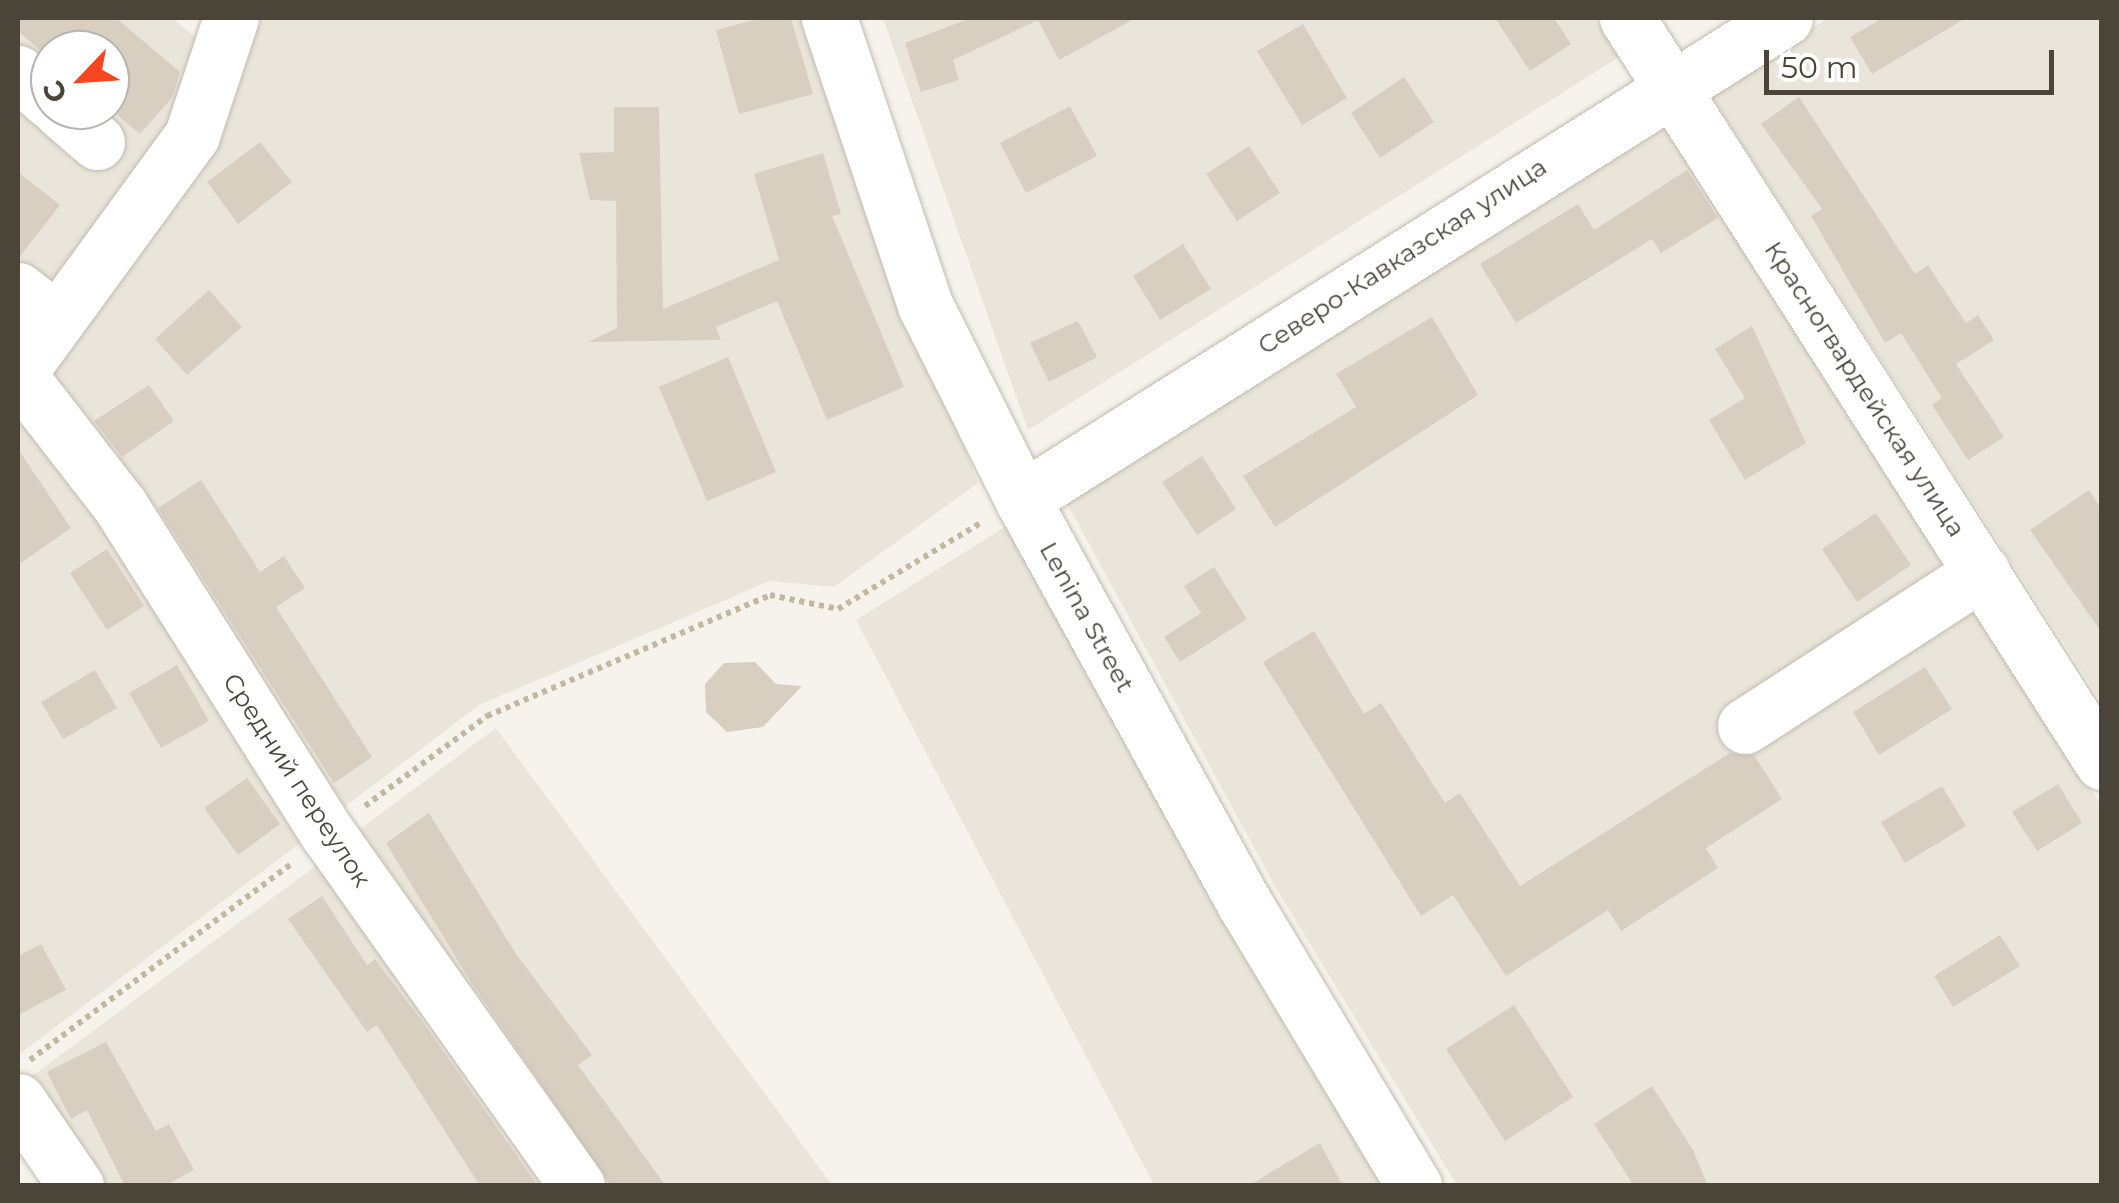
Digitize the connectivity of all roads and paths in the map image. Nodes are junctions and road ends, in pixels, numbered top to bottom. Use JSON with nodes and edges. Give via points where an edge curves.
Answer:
{"nodes":[{"id":1,"x":829,"y":18,"type":"edge"},
{"id":2,"x":1627,"y":18,"type":"edge"},
{"id":3,"x":1785,"y":18,"type":"edge"},
{"id":4,"x":215,"y":27,"type":"edge"},
{"id":5,"x":1670,"y":84,"type":"junction"},
{"id":6,"x":36,"y":304,"type":"edge"},
{"id":7,"x":18,"y":374,"type":"edge"},
{"id":8,"x":1022,"y":498,"type":"junction"},
{"id":9,"x":1982,"y":572,"type":"junction"},
{"id":10,"x":1745,"y":726,"type":"dead end"},
{"id":11,"x":2102,"y":762,"type":"edge"},
{"id":12,"x":328,"y":834,"type":"junction"},
{"id":13,"x":18,"y":1069,"type":"edge"},
{"id":14,"x":18,"y":1101,"type":"edge"},
{"id":15,"x":76,"y":1186,"type":"edge"},
{"id":16,"x":577,"y":1186,"type":"edge"},
{"id":17,"x":1414,"y":1186,"type":"edge"}],
"edges":[{"from":1,"to":8,"type":"street","name":"Lenina Street","via":[[926,305]]},
{"from":2,"to":5,"type":"street","name":"Красногвардейская улица"},
{"from":3,"to":5,"type":"street","name":"Северо-Кавказская улица"},
{"from":4,"to":6,"type":"street","via":[[192,135]]},
{"from":5,"to":8,"type":"street","name":"Северо-Кавказская улица"},
{"from":5,"to":9,"type":"street","name":"Красногвардейская улица"},
{"from":6,"to":7,"type":"street"},
{"from":7,"to":12,"type":"street","name":"Средний переулок","via":[[121,507]]},
{"from":8,"to":12,"type":"path","via":[[838,609],[770,595],[487,716]]},
{"from":8,"to":17,"type":"street","name":"Lenina Street","via":[[1246,906]]},
{"from":9,"to":10,"type":"street"},
{"from":9,"to":11,"type":"street","name":"Красногвардейская улица"},
{"from":12,"to":13,"type":"path"},
{"from":12,"to":16,"type":"street","name":"Средний переулок"},
{"from":14,"to":15,"type":"street"}]}
